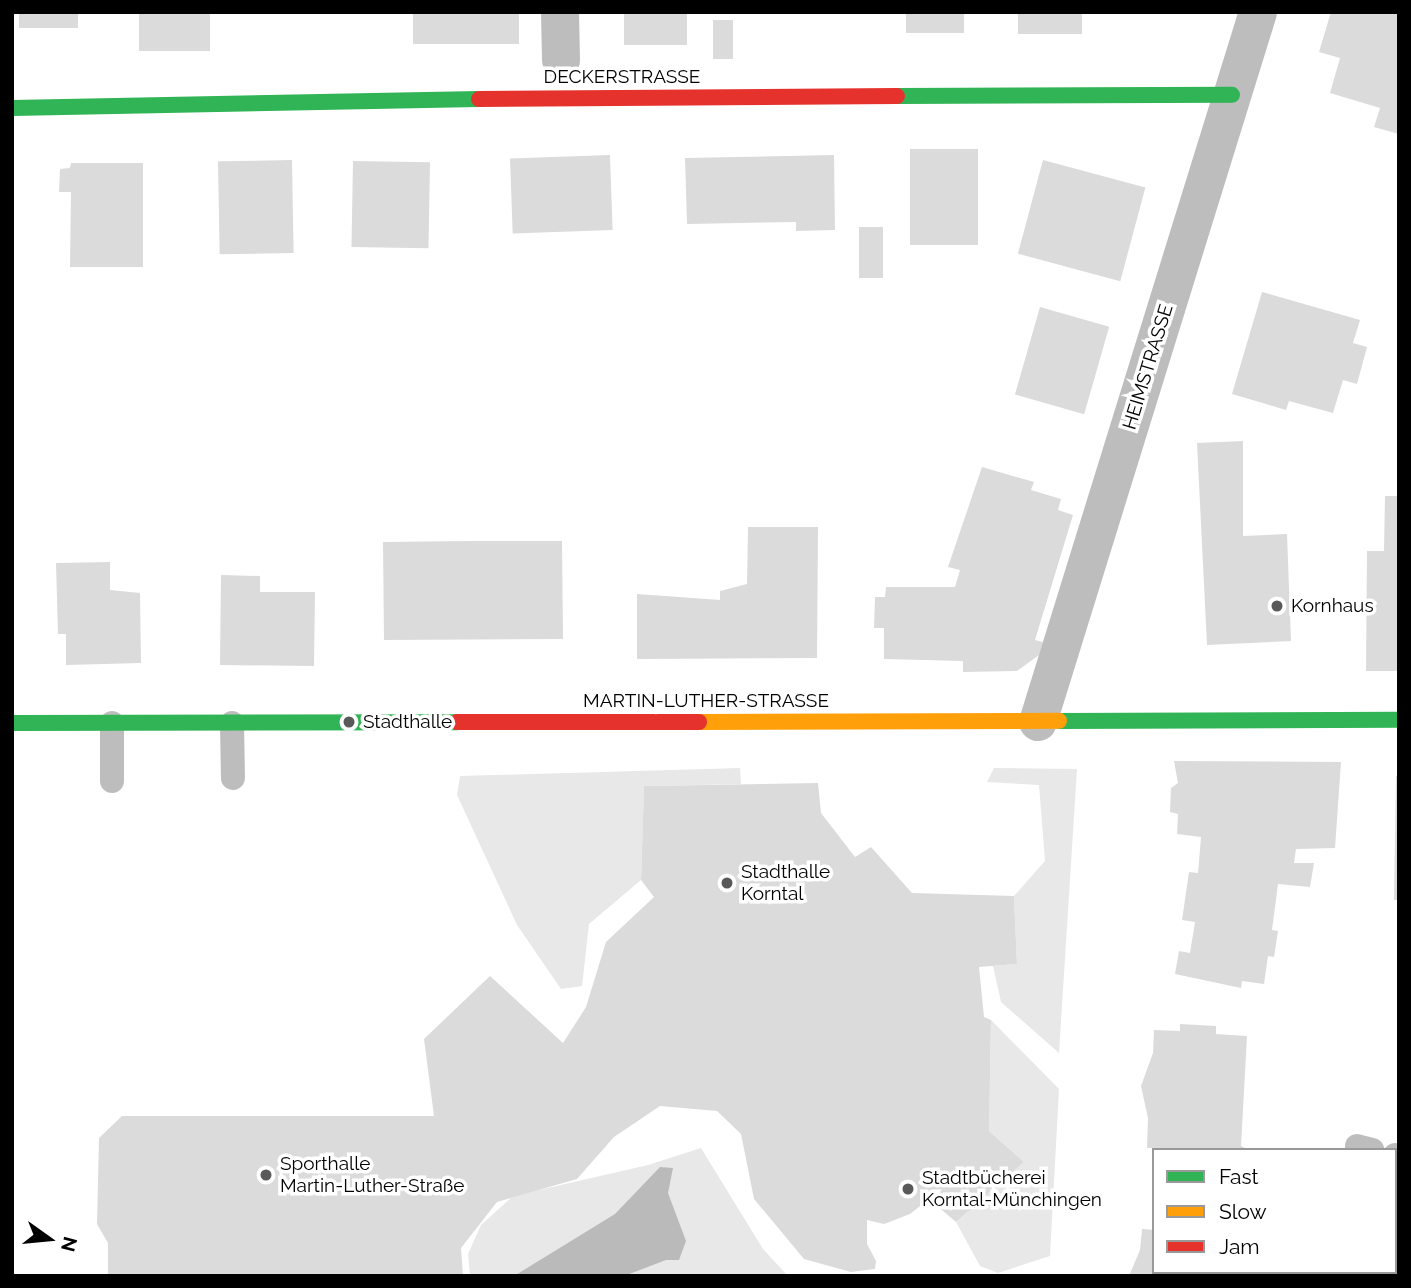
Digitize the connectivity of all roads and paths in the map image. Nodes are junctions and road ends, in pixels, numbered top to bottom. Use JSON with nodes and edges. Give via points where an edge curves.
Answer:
{"nodes":[{"id":1,"x":560,"y":12,"type":"edge"},
{"id":2,"x":1258,"y":12,"type":"edge"},
{"id":3,"x":561,"y":60,"type":"dead end"},
{"id":4,"x":1232,"y":95,"type":"junction"},
{"id":5,"x":12,"y":108,"type":"edge"},
{"id":6,"x":1399,"y":720,"type":"edge"},
{"id":7,"x":1038,"y":722,"type":"junction"},
{"id":8,"x":12,"y":723,"type":"edge"},
{"id":9,"x":112,"y":723,"type":"junction"},
{"id":10,"x":232,"y":723,"type":"junction"},
{"id":11,"x":233,"y":778,"type":"dead end"},
{"id":12,"x":112,"y":781,"type":"dead end"}],
"edges":[{"from":1,"to":3,"type":"street"},
{"from":2,"to":4,"type":"street","name":"HEIMSTRASSE"},
{"from":4,"to":5,"type":"street","name":"DECKERSTRASSE","via":[[573,97]]},
{"from":4,"to":7,"type":"street","name":"HEIMSTRASSE"},
{"from":6,"to":7,"type":"street","name":"MARTIN-LUTHER-STRASSE"},
{"from":7,"to":10,"type":"street","name":"MARTIN-LUTHER-STRASSE"},
{"from":8,"to":9,"type":"street","name":"MARTIN-LUTHER-STRASSE"},
{"from":9,"to":10,"type":"street","name":"MARTIN-LUTHER-STRASSE"},
{"from":9,"to":12,"type":"lane"},
{"from":10,"to":11,"type":"lane"}]}
